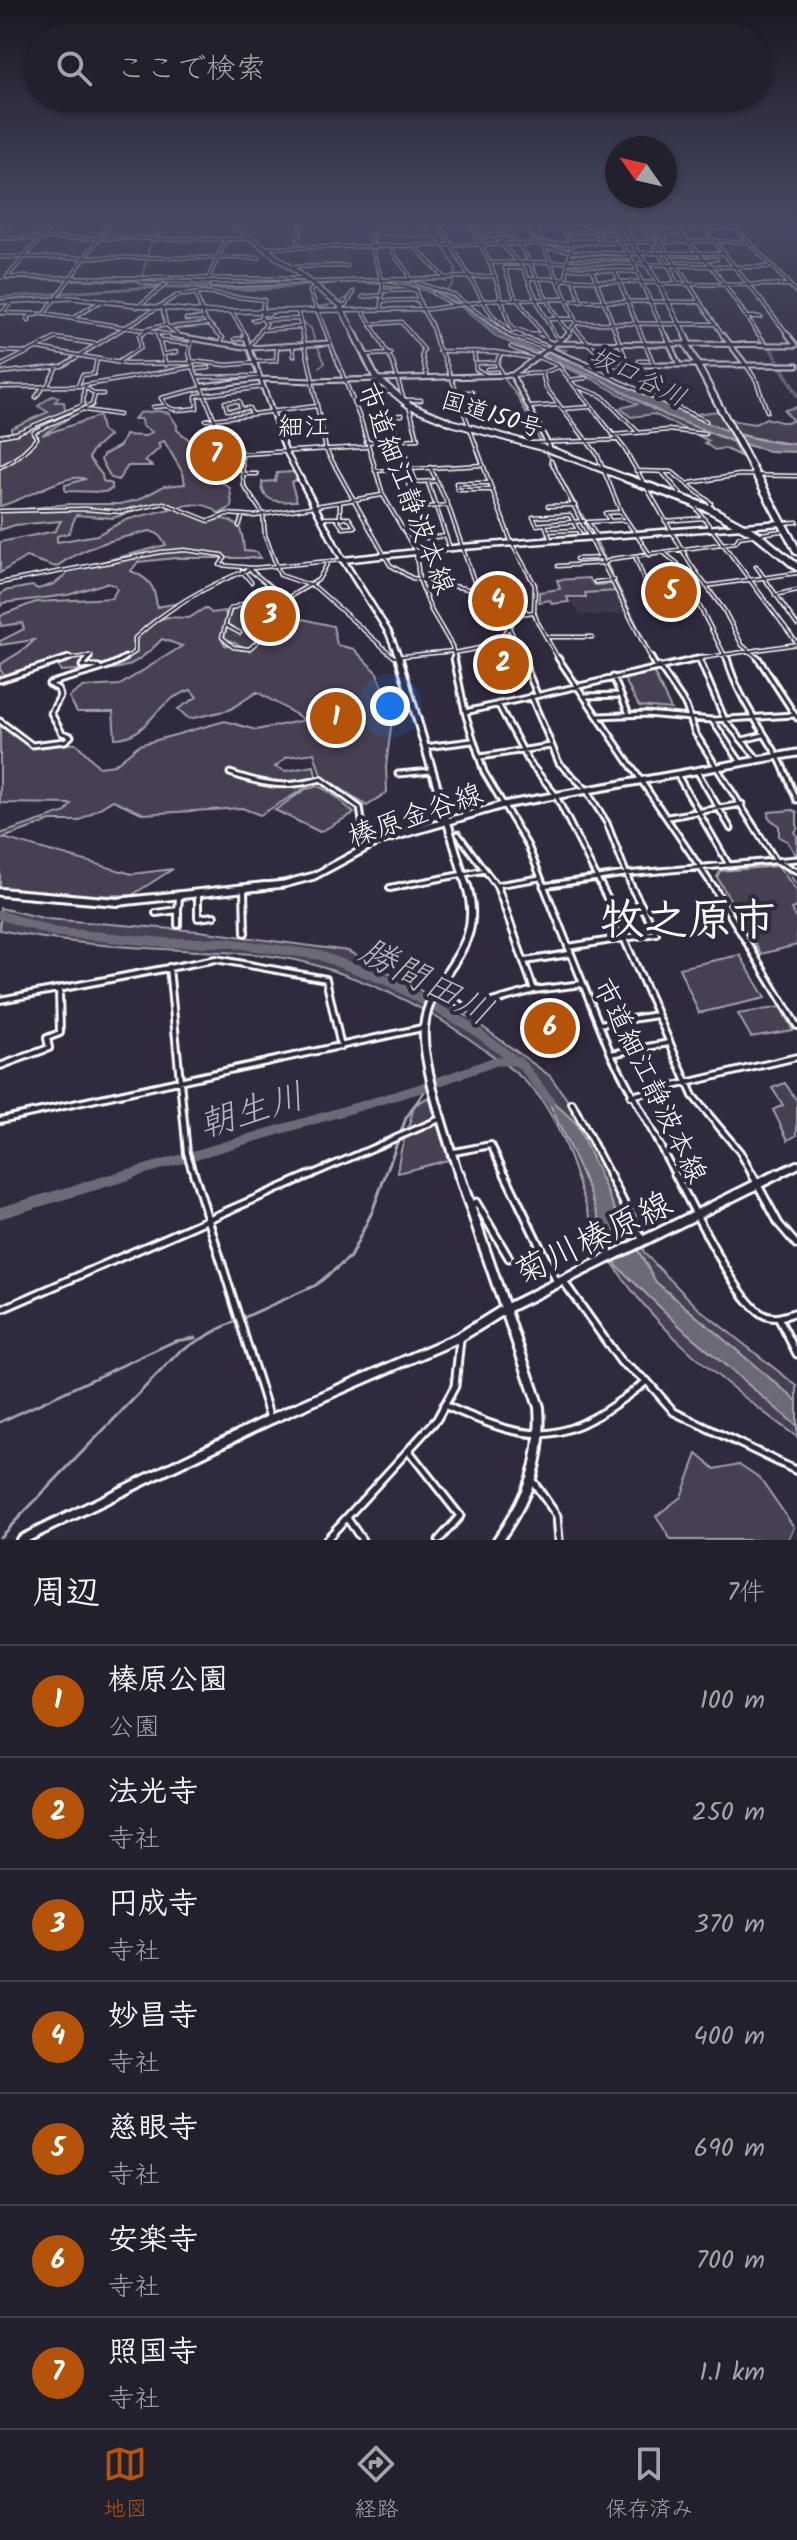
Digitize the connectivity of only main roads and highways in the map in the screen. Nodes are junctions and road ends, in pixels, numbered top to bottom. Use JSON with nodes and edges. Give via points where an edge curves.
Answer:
{"nodes":[{"id":1,"x":325,"y":295,"type":"edge"},
{"id":2,"x":664,"y":295,"type":"edge"},
{"id":3,"x":0,"y":302,"type":"edge"},
{"id":4,"x":342,"y":308,"type":"junction"},
{"id":5,"x":688,"y":344,"type":"joint"},
{"id":6,"x":797,"y":551,"type":"edge"},
{"id":7,"x":797,"y":570,"type":"edge"}],
"edges":[{"from":1,"to":4,"type":"highway"},
{"from":2,"to":5,"type":"main road"},
{"from":3,"to":4,"type":"main road","via":[[57,297],[262,315]]},
{"from":4,"to":7,"type":"highway","name":"国道150号","via":[[376,378],[406,402],[708,508],[758,535]]},
{"from":5,"to":6,"type":"highway"}]}
